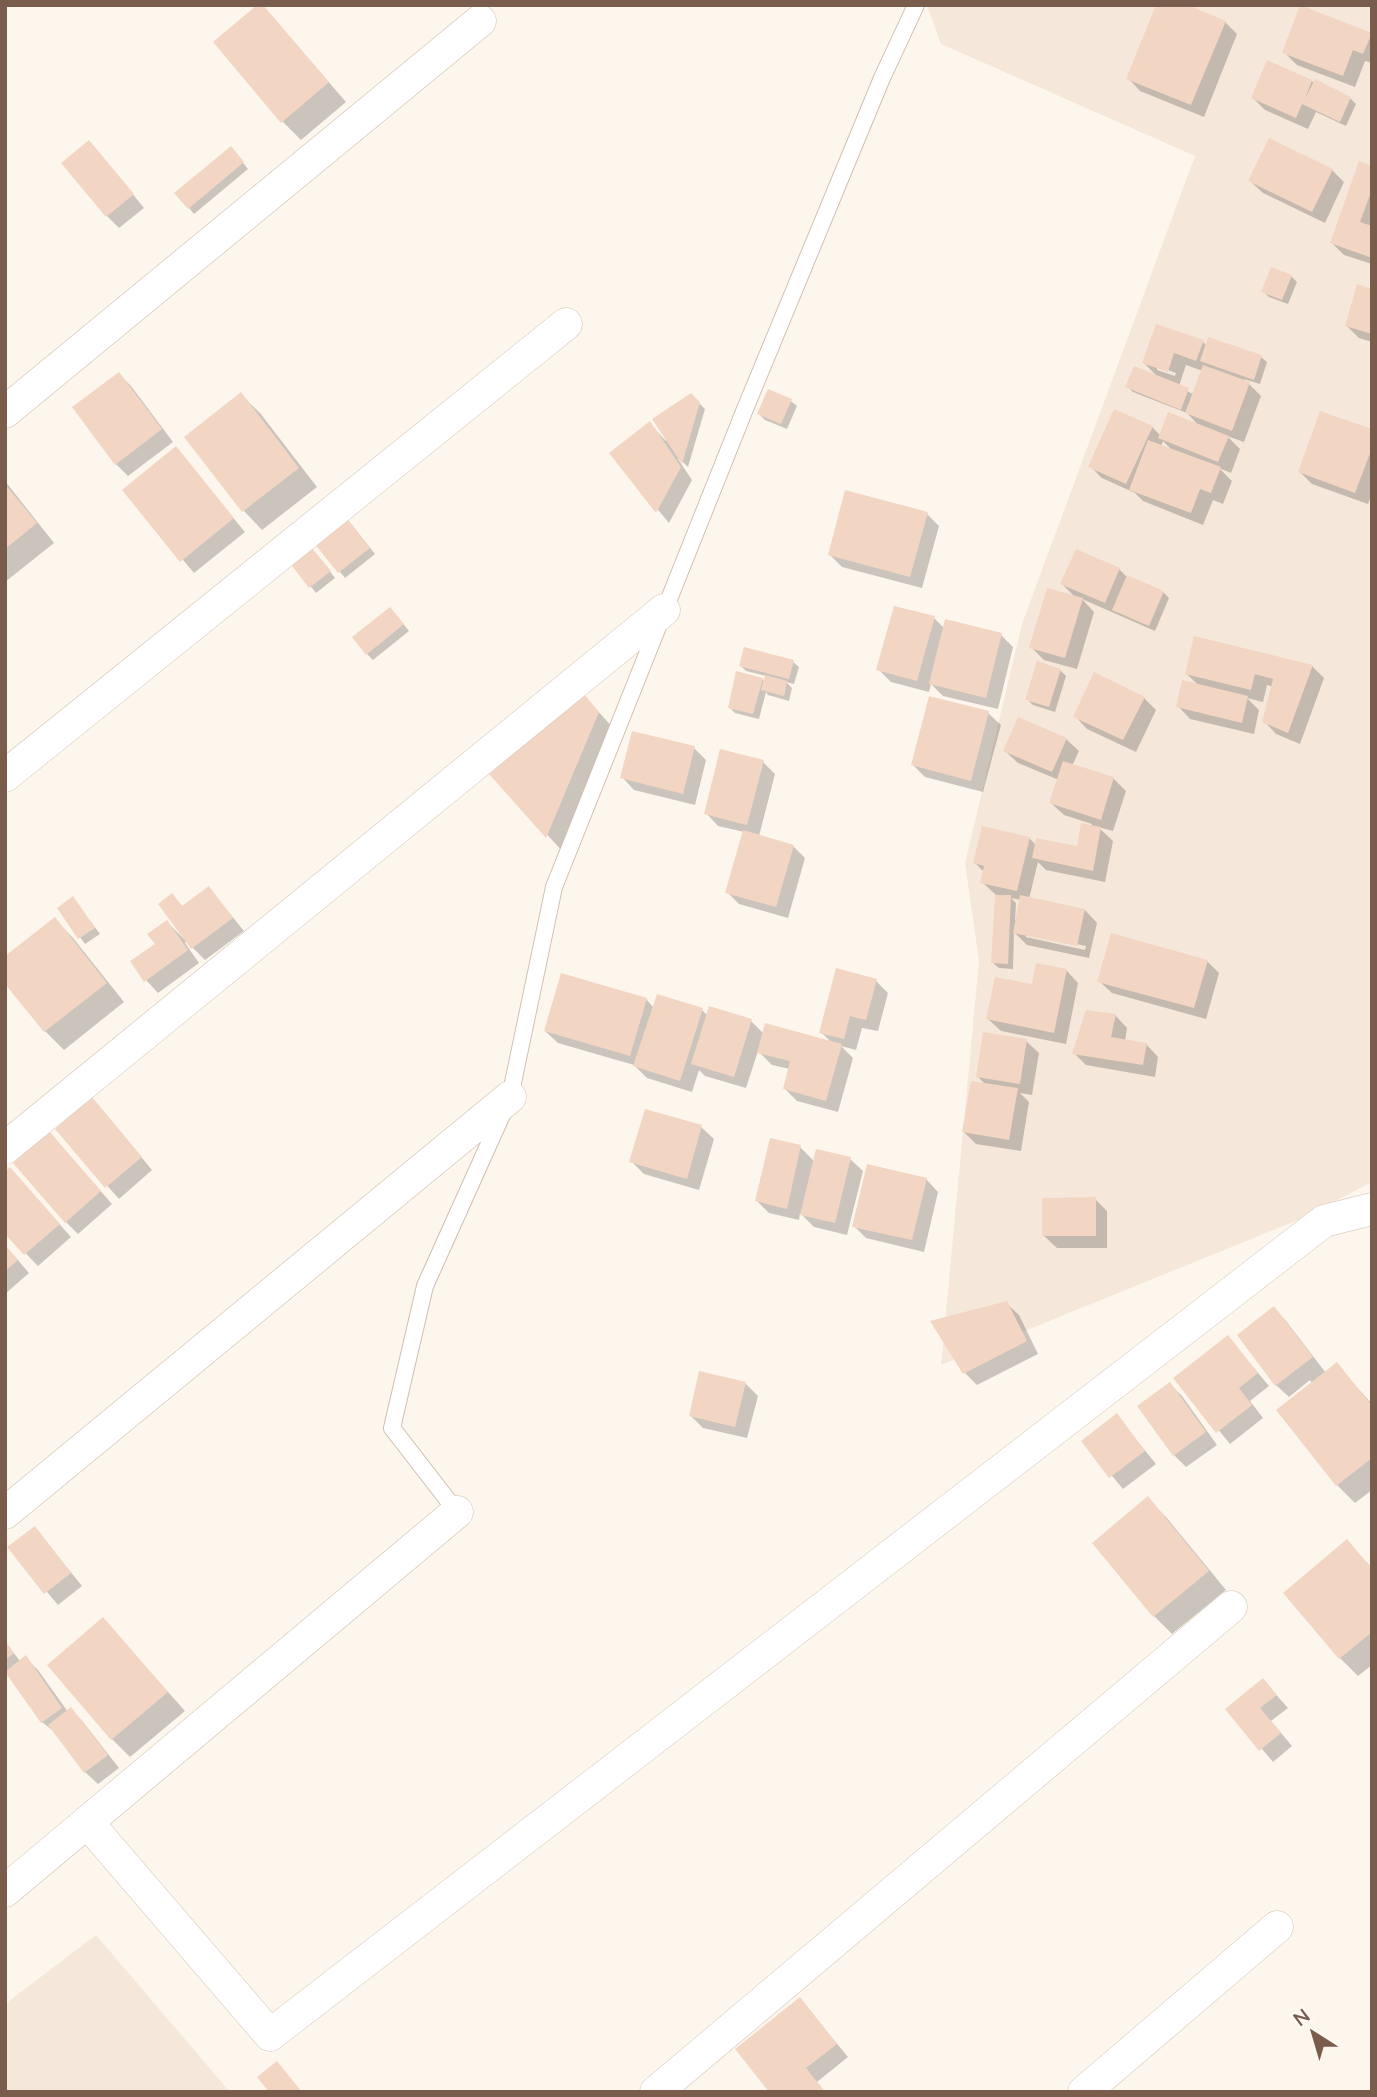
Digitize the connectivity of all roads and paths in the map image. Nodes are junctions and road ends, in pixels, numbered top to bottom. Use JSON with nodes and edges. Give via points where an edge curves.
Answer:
{"nodes":[{"id":1,"x":916,"y":5,"type":"edge"},
{"id":2,"x":480,"y":21,"type":"dead end"},
{"id":3,"x":566,"y":324,"type":"dead end"},
{"id":4,"x":5,"y":412,"type":"edge"},
{"id":5,"x":664,"y":610,"type":"junction"},
{"id":6,"x":5,"y":776,"type":"edge"},
{"id":7,"x":510,"y":1097,"type":"junction"},
{"id":8,"x":5,"y":1148,"type":"edge"},
{"id":9,"x":1372,"y":1209,"type":"edge"},
{"id":10,"x":457,"y":1512,"type":"joint"},
{"id":11,"x":5,"y":1513,"type":"edge"},
{"id":12,"x":1231,"y":1607,"type":"dead end"},
{"id":13,"x":87,"y":1822,"type":"junction"},
{"id":14,"x":5,"y":1891,"type":"edge"},
{"id":15,"x":1276,"y":1927,"type":"dead end"},
{"id":16,"x":656,"y":2092,"type":"edge"},
{"id":17,"x":1084,"y":2092,"type":"edge"}],
"edges":[{"from":1,"to":5,"type":"lane"},
{"from":2,"to":4,"type":"street"},
{"from":3,"to":6,"type":"street"},
{"from":5,"to":7,"type":"lane","via":[[554,887]]},
{"from":5,"to":8,"type":"street"},
{"from":7,"to":10,"type":"lane","via":[[425,1286],[392,1428]]},
{"from":7,"to":11,"type":"street"},
{"from":9,"to":13,"type":"street","via":[[1324,1221],[270,2035]]},
{"from":10,"to":13,"type":"street"},
{"from":12,"to":16,"type":"street"},
{"from":13,"to":14,"type":"street"},
{"from":15,"to":17,"type":"street"}]}
